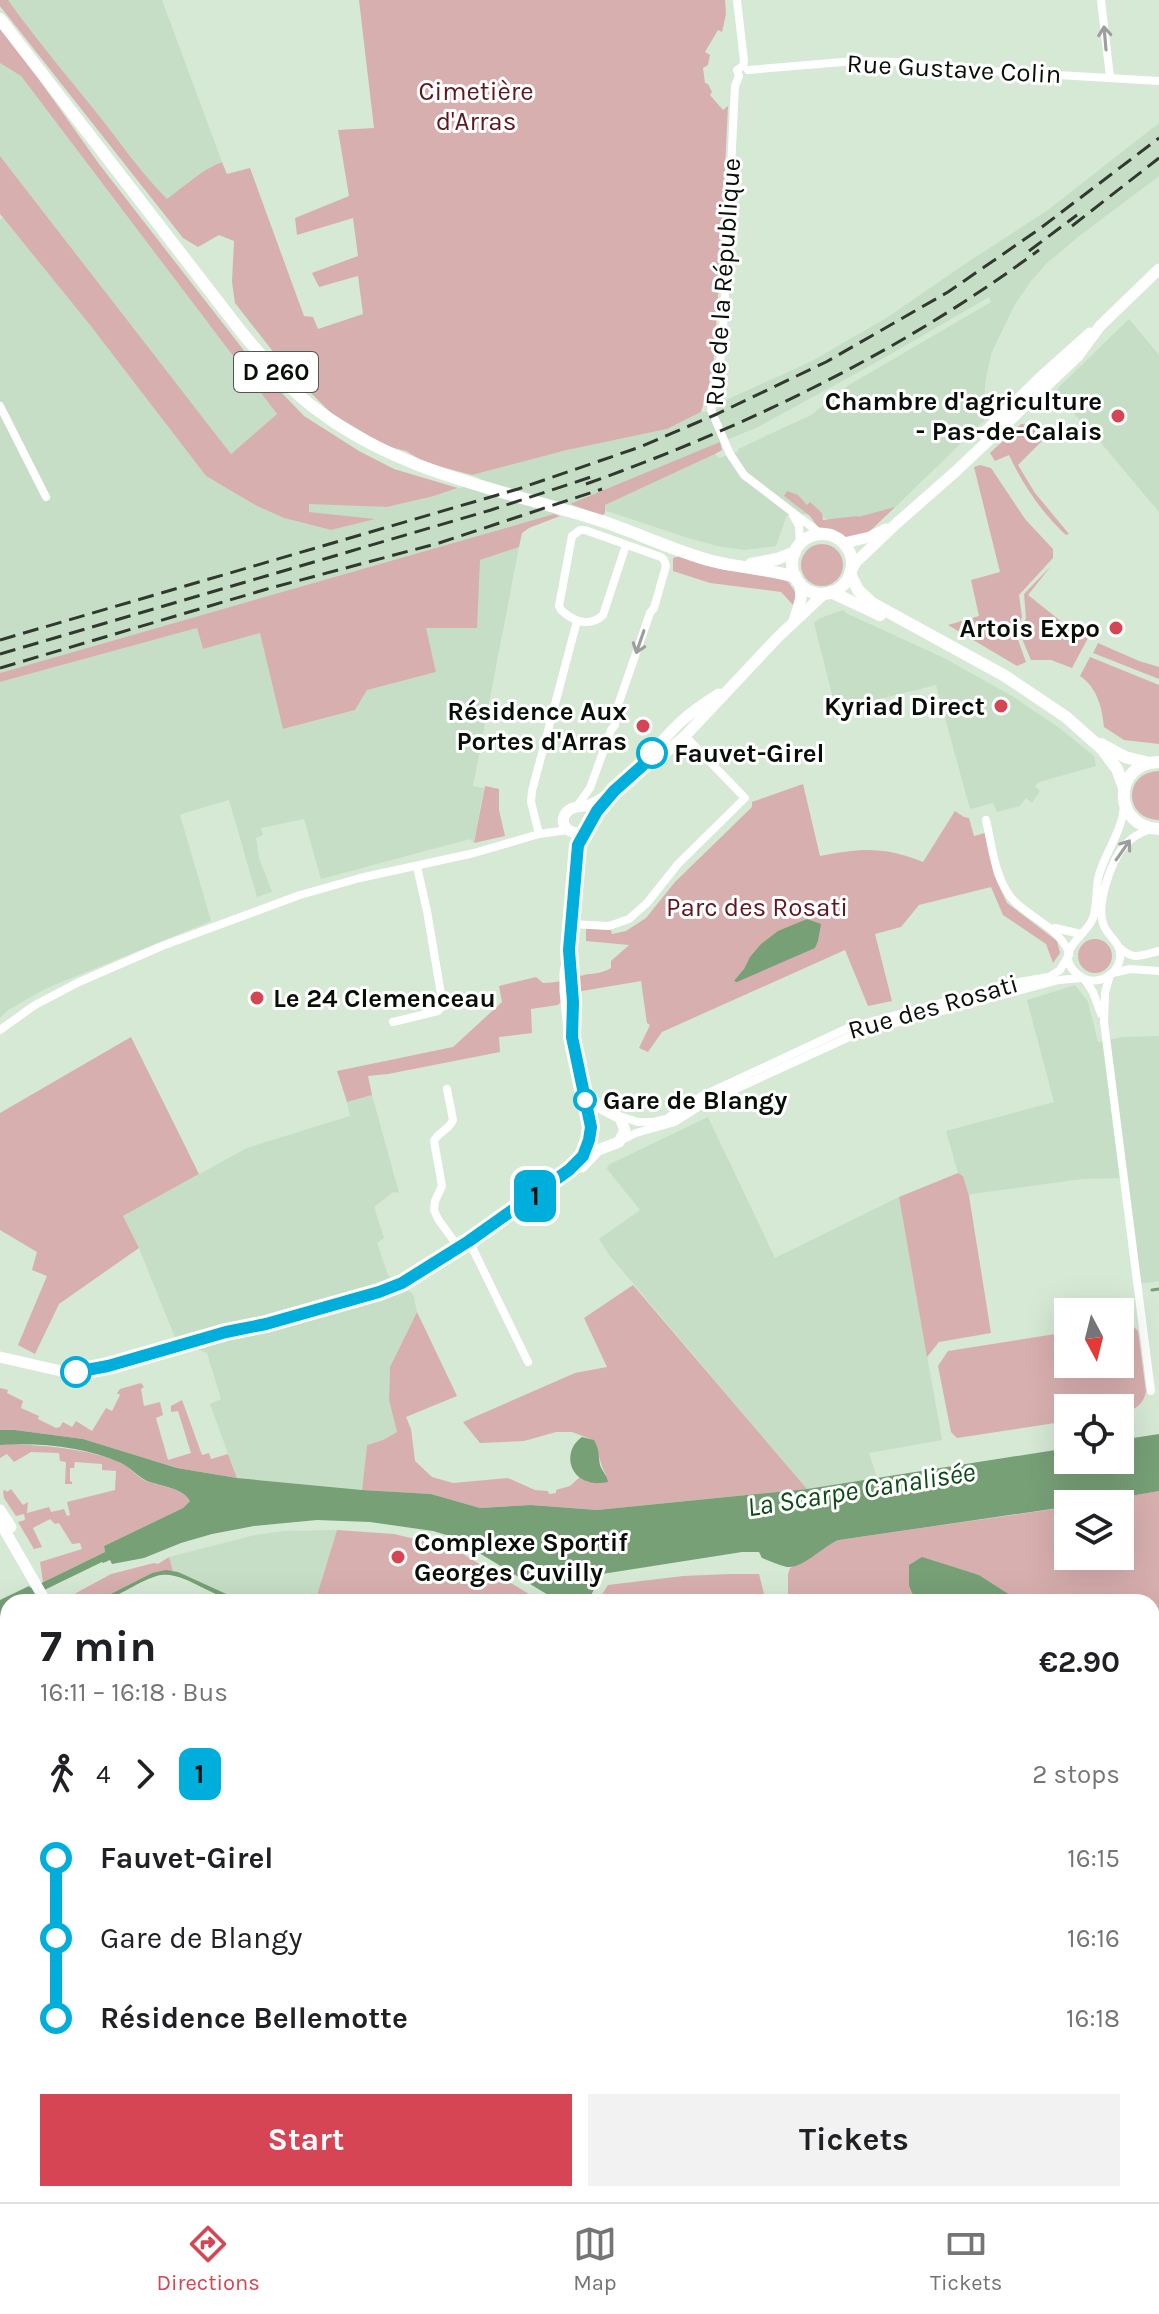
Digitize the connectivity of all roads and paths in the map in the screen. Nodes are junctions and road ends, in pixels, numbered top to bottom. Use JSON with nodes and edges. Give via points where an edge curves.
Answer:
{"nodes":[{"id":1,"x":737,"y":0,"type":"edge"},
{"id":2,"x":1101,"y":0,"type":"edge"},
{"id":3,"x":0,"y":19,"type":"edge"},
{"id":4,"x":746,"y":68,"type":"junction"},
{"id":5,"x":1110,"y":77,"type":"junction"},
{"id":6,"x":1159,"y":81,"type":"edge"},
{"id":7,"x":1159,"y":269,"type":"edge"},
{"id":8,"x":0,"y":406,"type":"edge"},
{"id":9,"x":46,"y":497,"type":"dead end"},
{"id":10,"x":787,"y":508,"type":"junction"},
{"id":11,"x":897,"y":523,"type":"junction"},
{"id":12,"x":821,"y":534,"type":"junction"},
{"id":13,"x":844,"y":543,"type":"junction"},
{"id":14,"x":626,"y":545,"type":"junction"},
{"id":15,"x":798,"y":548,"type":"junction"},
{"id":16,"x":736,"y":566,"type":"junction"},
{"id":17,"x":850,"y":572,"type":"junction"},
{"id":18,"x":798,"y":580,"type":"junction"},
{"id":19,"x":828,"y":592,"type":"junction"},
{"id":20,"x":577,"y":621,"type":"junction"},
{"id":21,"x":794,"y":621,"type":"junction"},
{"id":22,"x":923,"y":633,"type":"junction"},
{"id":23,"x":727,"y":690,"type":"junction"},
{"id":24,"x":685,"y":736,"type":"junction"},
{"id":25,"x":1095,"y":741,"type":"junction"},
{"id":26,"x":1154,"y":762,"type":"edge"},
{"id":27,"x":642,"y":766,"type":"junction"},
{"id":28,"x":614,"y":791,"type":"junction"},
{"id":29,"x":1124,"y":794,"type":"junction"},
{"id":30,"x":577,"y":807,"type":"junction"},
{"id":31,"x":565,"y":816,"type":"junction"},
{"id":32,"x":986,"y":820,"type":"dead end"},
{"id":33,"x":588,"y":827,"type":"junction"},
{"id":34,"x":1155,"y":829,"type":"edge"},
{"id":35,"x":569,"y":831,"type":"junction"},
{"id":36,"x":539,"y":834,"type":"junction"},
{"id":37,"x":578,"y":845,"type":"junction"},
{"id":38,"x":417,"y":867,"type":"junction"},
{"id":39,"x":571,"y":924,"type":"junction"},
{"id":40,"x":1049,"y":925,"type":"junction"},
{"id":41,"x":1082,"y":933,"type":"junction"},
{"id":42,"x":1109,"y":935,"type":"junction"},
{"id":43,"x":1118,"y":945,"type":"junction"},
{"id":44,"x":1159,"y":951,"type":"edge"},
{"id":45,"x":1069,"y":953,"type":"junction"},
{"id":46,"x":1159,"y":971,"type":"edge"},
{"id":47,"x":1112,"y":974,"type":"junction"},
{"id":48,"x":1083,"y":978,"type":"junction"},
{"id":49,"x":393,"y":1022,"type":"dead end"},
{"id":50,"x":1104,"y":1022,"type":"junction"},
{"id":51,"x":0,"y":1030,"type":"edge"},
{"id":52,"x":584,"y":1087,"type":"junction"},
{"id":53,"x":447,"y":1089,"type":"dead end"},
{"id":54,"x":613,"y":1114,"type":"junction"},
{"id":55,"x":591,"y":1128,"type":"junction"},
{"id":56,"x":615,"y":1143,"type":"junction"},
{"id":57,"x":541,"y":1192,"type":"junction"},
{"id":58,"x":464,"y":1244,"type":"junction"},
{"id":59,"x":0,"y":1357,"type":"edge"},
{"id":60,"x":528,"y":1362,"type":"dead end"},
{"id":61,"x":1151,"y":1391,"type":"dead end"},
{"id":62,"x":0,"y":1510,"type":"edge"},
{"id":63,"x":0,"y":1522,"type":"edge"},
{"id":64,"x":34,"y":1578,"type":"junction"},
{"id":65,"x":42,"y":1594,"type":"edge"}],
"edges":[{"from":1,"to":4,"type":"street"},
{"from":5,"to":2,"type":"street","one_way":true},
{"from":3,"to":16,"type":"main road","number":"D 260","via":[[243,334],[319,411],[384,452],[437,473]]},
{"from":4,"to":5,"type":"street","name":"Rue Gustave Colin","via":[[897,62]]},
{"from":4,"to":10,"type":"street","name":"Rue de la République","via":[[737,70],[735,86],[722,351],[711,410],[744,475]]},
{"from":5,"to":6,"type":"street","name":"Rue Gustave Colin"},
{"from":7,"to":11,"type":"street","via":[[1100,326],[1078,356]]},
{"from":8,"to":9,"type":"street"},
{"from":10,"to":12,"type":"street","name":"Rue de la République"},
{"from":10,"to":15,"type":"street","via":[[798,522]]},
{"from":11,"to":13,"type":"street"},
{"from":11,"to":17,"type":"street"},
{"from":12,"to":13,"type":"main road"},
{"from":12,"to":15,"type":"main road"},
{"from":13,"to":17,"type":"main road"},
{"from":14,"to":20,"type":"street","via":[[603,615]]},
{"from":14,"to":20,"type":"street","via":[[585,530],[573,534],[559,606]]},
{"from":14,"to":30,"type":"street","one_way":true,"via":[[663,559],[666,568],[615,725]]},
{"from":15,"to":16,"type":"main road","number":"D 260","via":[[776,560]]},
{"from":15,"to":18,"type":"main road","via":[[793,565]]},
{"from":16,"to":18,"type":"main road","number":"D 260"},
{"from":17,"to":19,"type":"main road","via":[[844,584]]},
{"from":17,"to":22,"type":"main road","via":[[867,599]]},
{"from":18,"to":19,"type":"main road","via":[[809,590]]},
{"from":18,"to":21,"type":"street","via":[[801,599]]},
{"from":19,"to":21,"type":"street"},
{"from":19,"to":22,"type":"main road"},
{"from":20,"to":36,"type":"street","via":[[532,791]]},
{"from":21,"to":23,"type":"street"},
{"from":22,"to":25,"type":"main road","via":[[1005,676]]},
{"from":23,"to":24,"type":"street"},
{"from":23,"to":27,"type":"street","via":[[686,716]]},
{"from":24,"to":27,"type":"street"},
{"from":24,"to":39,"type":"street","via":[[745,798],[629,919],[609,926]]},
{"from":25,"to":26,"type":"main road","via":[[1125,757]]},
{"from":25,"to":29,"type":"main road","via":[[1117,769]]},
{"from":26,"to":29,"type":"main road","via":[[1132,773]]},
{"from":27,"to":28,"type":"street"},
{"from":28,"to":30,"type":"street"},
{"from":28,"to":33,"type":"street"},
{"from":29,"to":34,"type":"main road","via":[[1134,820]]},
{"from":29,"to":41,"type":"street","via":[[1120,827],[1099,876],[1093,919]]},
{"from":30,"to":31,"type":"street"},
{"from":30,"to":33,"type":"street","via":[[588,811]]},
{"from":31,"to":35,"type":"street"},
{"from":31,"to":36,"type":"street"},
{"from":32,"to":40,"type":"street","via":[[1006,890]]},
{"from":33,"to":35,"type":"street","via":[[578,834]]},
{"from":33,"to":37,"type":"street"},
{"from":42,"to":34,"type":"street","one_way":true,"via":[[1101,909],[1111,871],[1126,844]]},
{"from":35,"to":36,"type":"street"},
{"from":35,"to":37,"type":"street"},
{"from":36,"to":38,"type":"street"},
{"from":37,"to":39,"type":"street"},
{"from":38,"to":49,"type":"street","via":[[443,1006]]},
{"from":38,"to":51,"type":"street","via":[[318,889],[162,946],[53,995]]},
{"from":39,"to":52,"type":"street","via":[[566,1014]]},
{"from":40,"to":41,"type":"street"},
{"from":40,"to":45,"type":"street"},
{"from":41,"to":42,"type":"street","via":[[1097,930]]},
{"from":41,"to":45,"type":"street"},
{"from":42,"to":43,"type":"street"},
{"from":43,"to":44,"type":"street","via":[[1135,957]]},
{"from":43,"to":47,"type":"street","via":[[1120,959]]},
{"from":45,"to":48,"type":"street","via":[[1072,968]]},
{"from":45,"to":54,"type":"street","name":"Rue des Rosati","via":[[1060,970],[1045,978],[848,1028],[700,1097],[666,1119],[638,1122]]},
{"from":46,"to":47,"type":"street"},
{"from":47,"to":48,"type":"street","via":[[1095,981]]},
{"from":47,"to":50,"type":"street"},
{"from":48,"to":50,"type":"street"},
{"from":48,"to":56,"type":"street","name":"Rue des Rosati","via":[[858,1033],[675,1122]]},
{"from":50,"to":61,"type":"street"},
{"from":52,"to":54,"type":"street","via":[[596,1105]]},
{"from":52,"to":55,"type":"street"},
{"from":53,"to":58,"type":"street","via":[[453,1120],[434,1141],[442,1182],[434,1210]]},
{"from":54,"to":55,"type":"street","via":[[598,1116]]},
{"from":54,"to":56,"type":"street","via":[[625,1128]]},
{"from":55,"to":56,"type":"street","via":[[598,1143]]},
{"from":55,"to":57,"type":"street","via":[[581,1159]]},
{"from":56,"to":57,"type":"street"},
{"from":57,"to":58,"type":"street"},
{"from":58,"to":59,"type":"street","via":[[379,1292],[97,1369],[61,1371]]},
{"from":58,"to":60,"type":"street"},
{"from":62,"to":64,"type":"street"},
{"from":63,"to":64,"type":"street"},
{"from":64,"to":65,"type":"street"}]}
